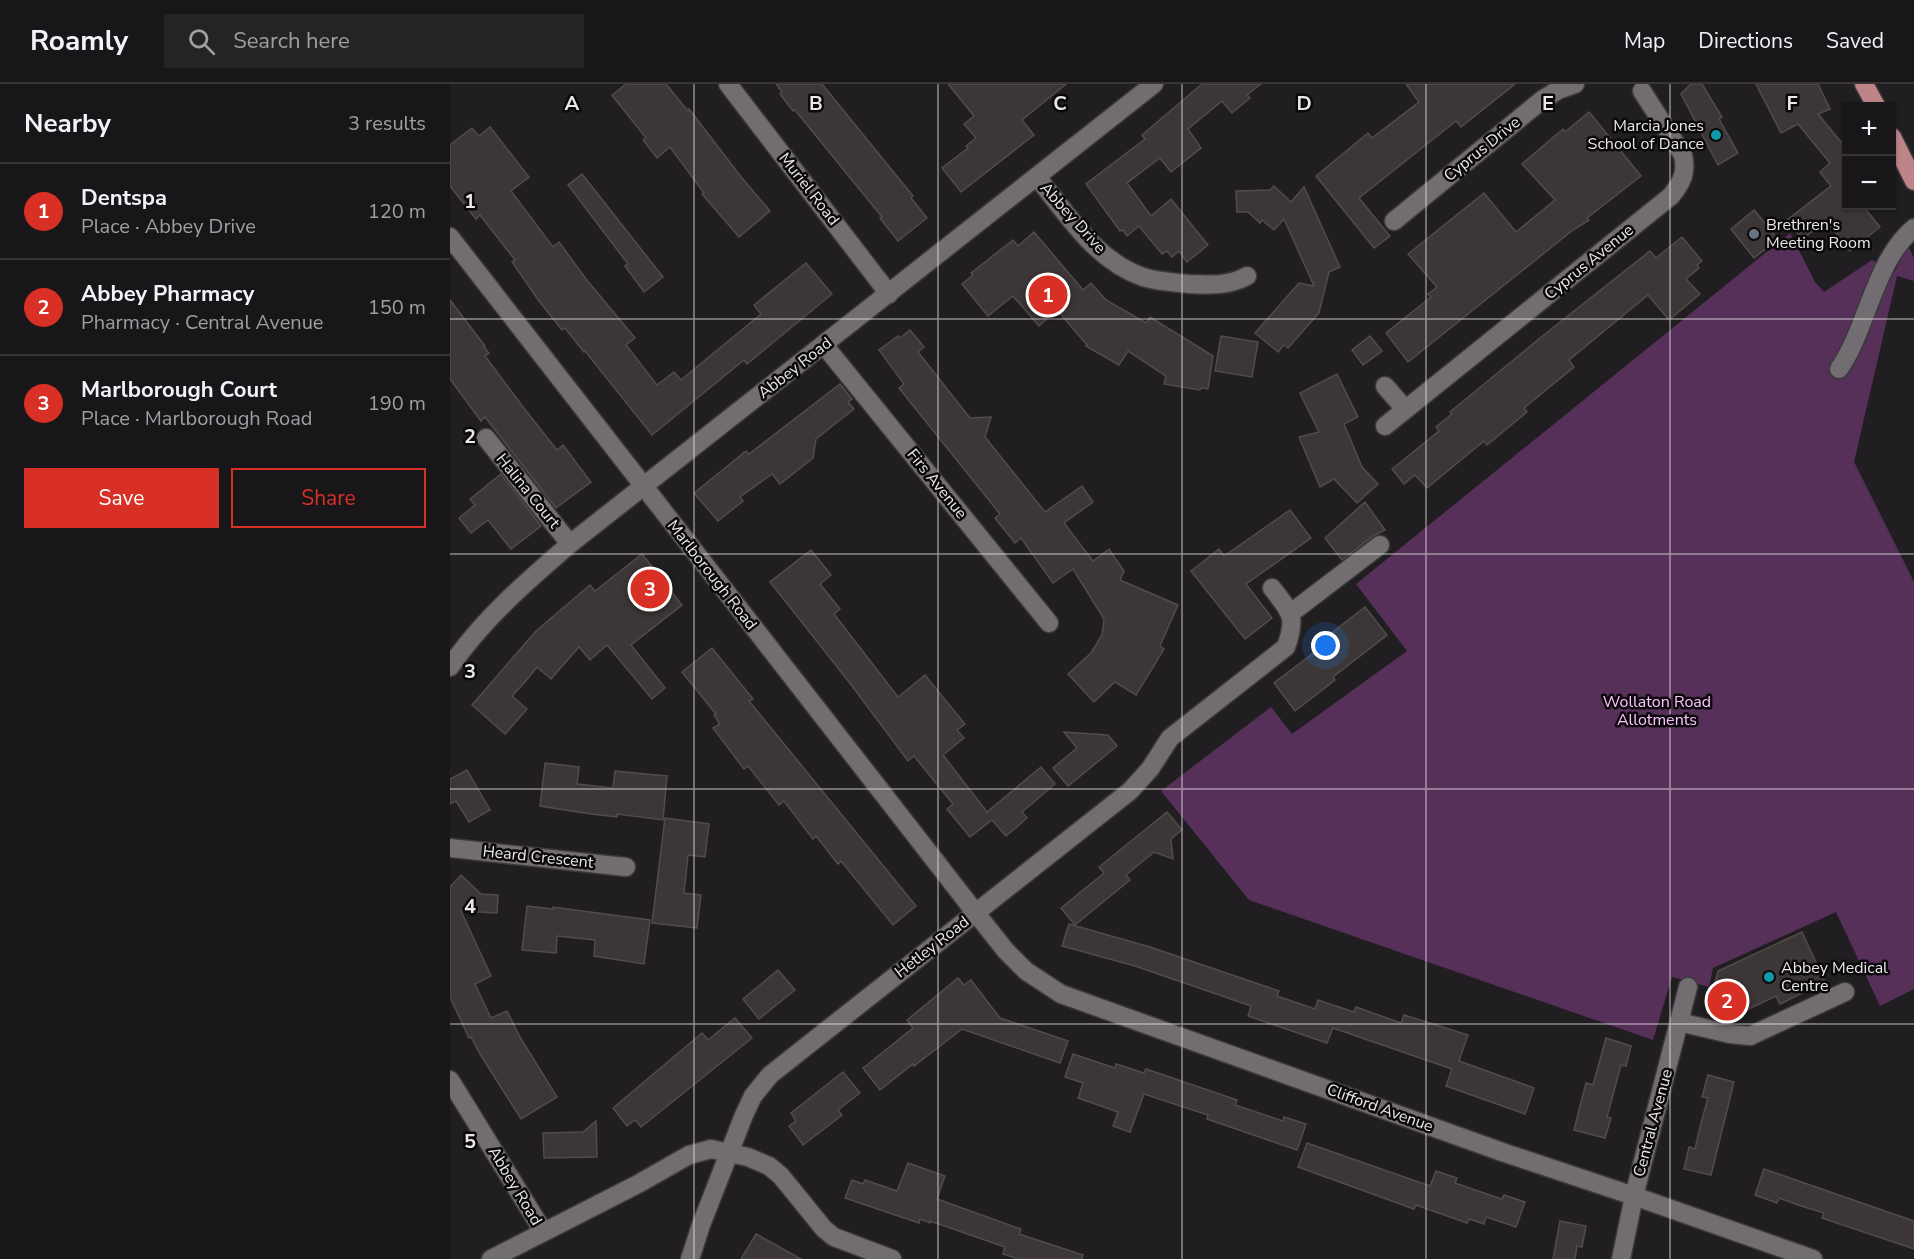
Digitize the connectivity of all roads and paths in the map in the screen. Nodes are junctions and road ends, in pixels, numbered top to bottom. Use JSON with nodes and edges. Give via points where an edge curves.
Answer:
{"nodes":[{"id":1,"x":728,"y":84,"type":"edge"},
{"id":2,"x":1154,"y":84,"type":"edge"},
{"id":3,"x":1575,"y":84,"type":"edge"},
{"id":4,"x":1864,"y":84,"type":"edge"},
{"id":5,"x":1639,"y":86,"type":"edge"},
{"id":6,"x":1874,"y":102,"type":"edge"},
{"id":7,"x":1896,"y":145,"type":"edge"},
{"id":8,"x":1037,"y":177,"type":"junction"},
{"id":9,"x":1914,"y":181,"type":"edge"},
{"id":10,"x":1394,"y":221,"type":"dead end"},
{"id":11,"x":1914,"y":228,"type":"edge"},
{"id":12,"x":450,"y":237,"type":"edge"},
{"id":13,"x":1247,"y":276,"type":"dead end"},
{"id":14,"x":890,"y":294,"type":"junction"},
{"id":15,"x":824,"y":345,"type":"junction"},
{"id":16,"x":1839,"y":369,"type":"dead end"},
{"id":17,"x":1385,"y":386,"type":"dead end"},
{"id":18,"x":1405,"y":409,"type":"junction"},
{"id":19,"x":1385,"y":426,"type":"dead end"},
{"id":20,"x":486,"y":438,"type":"dead end"},
{"id":21,"x":644,"y":488,"type":"junction"},
{"id":22,"x":570,"y":544,"type":"junction"},
{"id":23,"x":1380,"y":545,"type":"dead end"},
{"id":24,"x":1272,"y":588,"type":"dead end"},
{"id":25,"x":1291,"y":612,"type":"junction"},
{"id":26,"x":1049,"y":623,"type":"dead end"},
{"id":27,"x":450,"y":667,"type":"edge"},
{"id":28,"x":450,"y":848,"type":"edge"},
{"id":29,"x":626,"y":867,"type":"dead end"},
{"id":30,"x":975,"y":912,"type":"junction"},
{"id":31,"x":1688,"y":987,"type":"dead end"},
{"id":32,"x":1845,"y":992,"type":"dead end"},
{"id":33,"x":1679,"y":1022,"type":"junction"},
{"id":34,"x":450,"y":1080,"type":"edge"},
{"id":35,"x":729,"y":1153,"type":"junction"},
{"id":36,"x":1634,"y":1196,"type":"junction"},
{"id":37,"x":543,"y":1231,"type":"junction"},
{"id":38,"x":491,"y":1259,"type":"edge"},
{"id":39,"x":690,"y":1259,"type":"edge"},
{"id":40,"x":892,"y":1259,"type":"edge"},
{"id":41,"x":1621,"y":1259,"type":"edge"},
{"id":42,"x":1813,"y":1259,"type":"edge"}],
"edges":[{"from":1,"to":14,"type":"street","name":"Muriel Road"},
{"from":2,"to":8,"type":"street","name":"Abbey Road"},
{"from":3,"to":10,"type":"street","name":"Cyprus Drive","via":[[1542,100]]},
{"from":4,"to":6,"type":"main road"},
{"from":5,"to":18,"type":"street","name":"Cyprus Avenue","via":[[1683,155],[1684,176],[1677,189]]},
{"from":7,"to":9,"type":"main road"},
{"from":8,"to":13,"type":"street","name":"Abbey Drive","via":[[1092,245],[1131,271],[1156,280],[1197,284],[1223,285]]},
{"from":8,"to":14,"type":"street","name":"Abbey Road"},
{"from":11,"to":16,"type":"street","via":[[1904,236],[1885,269],[1850,353]]},
{"from":12,"to":21,"type":"street","name":"Marlborough Road"},
{"from":14,"to":15,"type":"street","name":"Abbey Road"},
{"from":15,"to":21,"type":"street","name":"Abbey Road"},
{"from":15,"to":26,"type":"street","name":"Firs Avenue"},
{"from":17,"to":18,"type":"street"},
{"from":18,"to":19,"type":"street","name":"Cyprus Avenue"},
{"from":20,"to":22,"type":"street","name":"Halina Court"},
{"from":21,"to":22,"type":"street","name":"Abbey Road"},
{"from":21,"to":30,"type":"street","name":"Marlborough Road"},
{"from":22,"to":27,"type":"street","name":"Abbey Road","via":[[501,608]]},
{"from":23,"to":25,"type":"street"},
{"from":24,"to":25,"type":"street"},
{"from":25,"to":30,"type":"street","name":"Hetley Road","via":[[1286,647],[1170,738],[1130,791]]},
{"from":28,"to":29,"type":"street","name":"Heard Crescent"},
{"from":30,"to":35,"type":"street","name":"Hetley Road","via":[[770,1075],[753,1096]]},
{"from":30,"to":36,"type":"street","name":"Clifford Avenue","via":[[1026,971],[1061,994],[1505,1154]]},
{"from":31,"to":33,"type":"street","name":"Central Avenue"},
{"from":32,"to":33,"type":"street","via":[[1750,1036]]},
{"from":33,"to":36,"type":"street","name":"Central Avenue"},
{"from":34,"to":37,"type":"street","name":"Abbey Road"},
{"from":35,"to":37,"type":"street","via":[[711,1149],[689,1155]]},
{"from":35,"to":39,"type":"street","name":"Hetley Road"},
{"from":35,"to":40,"type":"street","via":[[769,1166],[834,1237]]},
{"from":36,"to":41,"type":"street","name":"Central Avenue"},
{"from":36,"to":42,"type":"street","name":"Clifford Avenue"},
{"from":37,"to":38,"type":"street"}]}
